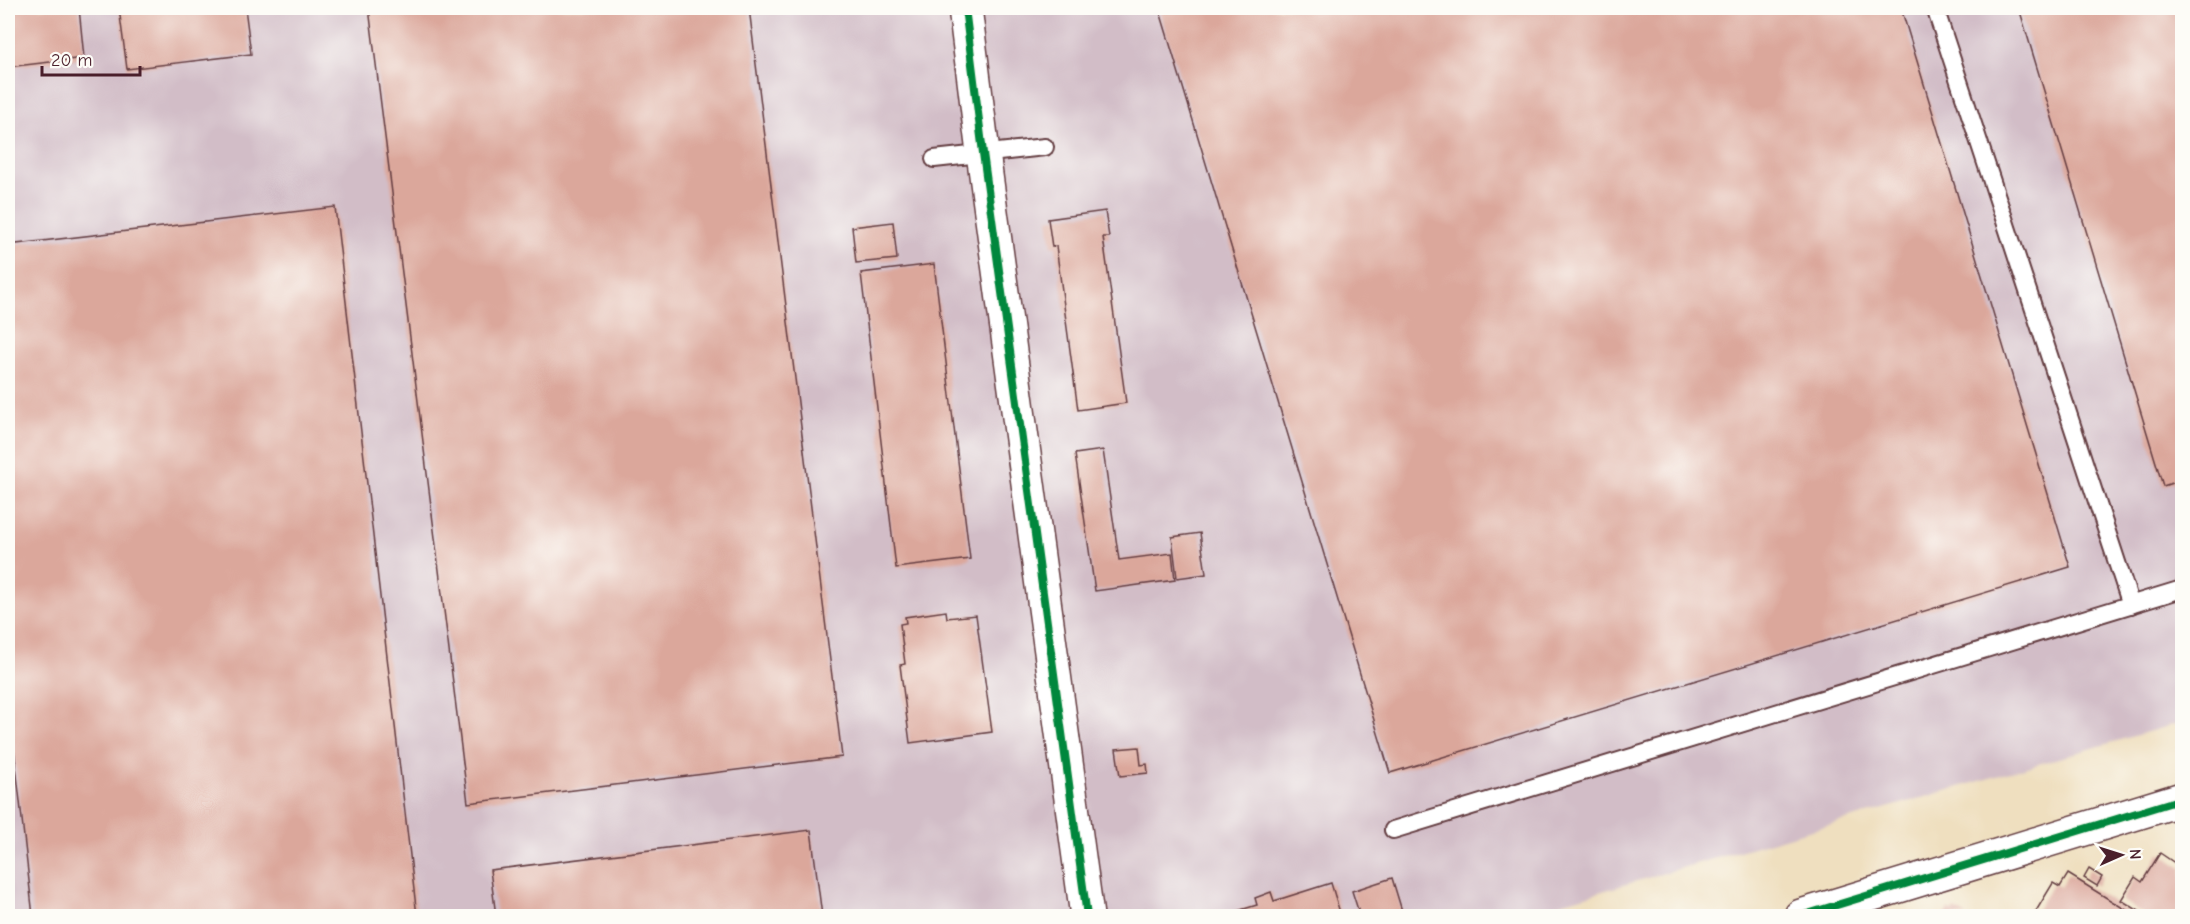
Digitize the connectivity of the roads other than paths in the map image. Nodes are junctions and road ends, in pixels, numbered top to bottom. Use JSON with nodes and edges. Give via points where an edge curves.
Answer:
{"nodes":[{"id":1,"x":965,"y":8,"type":"edge"},
{"id":2,"x":1935,"y":8,"type":"edge"},
{"id":3,"x":1045,"y":147,"type":"dead end"},
{"id":4,"x":983,"y":153,"type":"junction"},
{"id":5,"x":934,"y":159,"type":"dead end"},
{"id":6,"x":2182,"y":589,"type":"edge"},
{"id":7,"x":2131,"y":605,"type":"junction"},
{"id":8,"x":2182,"y":799,"type":"edge"},
{"id":9,"x":1393,"y":830,"type":"dead end"},
{"id":10,"x":1087,"y":916,"type":"edge"},
{"id":11,"x":1801,"y":916,"type":"edge"}],
"edges":[{"from":1,"to":4,"type":"street"},
{"from":2,"to":7,"type":"lane"},
{"from":3,"to":4,"type":"lane"},
{"from":4,"to":5,"type":"lane"},
{"from":4,"to":10,"type":"street"},
{"from":6,"to":7,"type":"lane"},
{"from":7,"to":9,"type":"lane"},
{"from":8,"to":11,"type":"street"}]}
